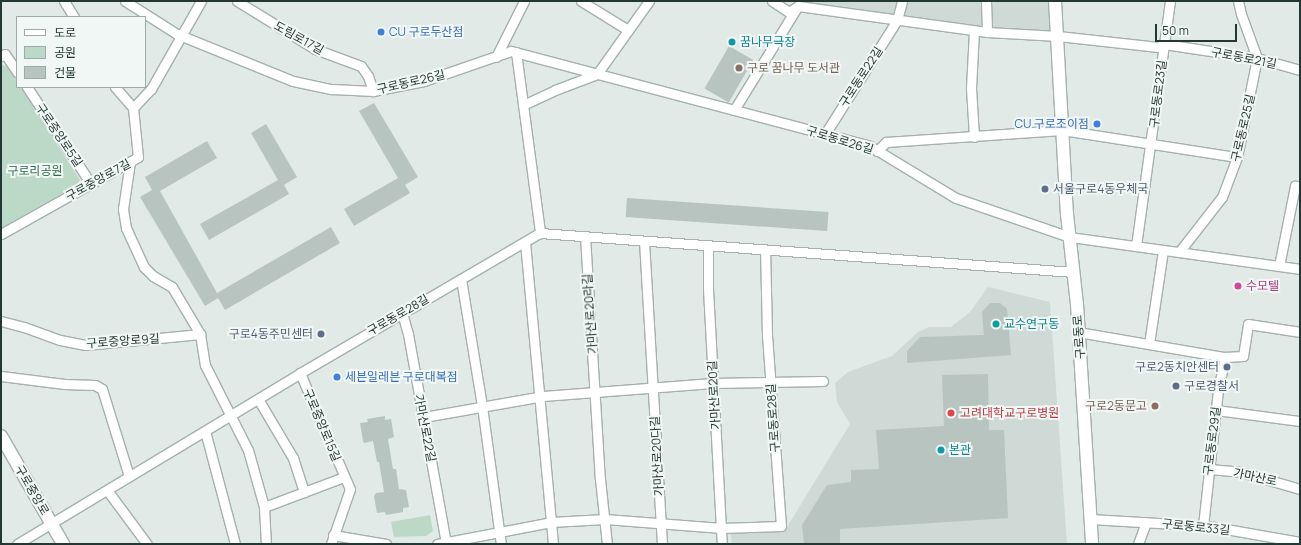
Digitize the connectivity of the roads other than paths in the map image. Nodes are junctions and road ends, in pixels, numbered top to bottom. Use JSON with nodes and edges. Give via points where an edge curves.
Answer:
{"nodes":[{"id":1,"x":64,"y":1,"type":"edge"},
{"id":2,"x":125,"y":1,"type":"edge"},
{"id":3,"x":200,"y":1,"type":"edge"},
{"id":4,"x":237,"y":1,"type":"edge"},
{"id":5,"x":524,"y":1,"type":"edge"},
{"id":6,"x":581,"y":1,"type":"edge"},
{"id":7,"x":649,"y":1,"type":"edge"},
{"id":8,"x":772,"y":1,"type":"edge"},
{"id":9,"x":902,"y":1,"type":"edge"},
{"id":10,"x":986,"y":1,"type":"edge"},
{"id":11,"x":1055,"y":1,"type":"edge"},
{"id":12,"x":1170,"y":1,"type":"edge"},
{"id":13,"x":1238,"y":1,"type":"edge"},
{"id":14,"x":799,"y":4,"type":"edge"},
{"id":15,"x":73,"y":16,"type":"edge"},
{"id":16,"x":897,"y":20,"type":"junction"},
{"id":17,"x":628,"y":30,"type":"junction"},
{"id":18,"x":974,"y":31,"type":"junction"},
{"id":19,"x":987,"y":32,"type":"junction"},
{"id":20,"x":180,"y":35,"type":"junction"},
{"id":21,"x":1058,"y":36,"type":"junction"},
{"id":22,"x":1164,"y":44,"type":"junction"},
{"id":23,"x":516,"y":52,"type":"junction"},
{"id":24,"x":1,"y":56,"type":"edge"},
{"id":25,"x":496,"y":57,"type":"junction"},
{"id":26,"x":1257,"y":58,"type":"junction"},
{"id":27,"x":16,"y":70,"type":"edge"},
{"id":28,"x":1300,"y":70,"type":"edge"},
{"id":29,"x":597,"y":74,"type":"junction"},
{"id":30,"x":28,"y":88,"type":"edge"},
{"id":31,"x":116,"y":88,"type":"edge"},
{"id":32,"x":373,"y":91,"type":"junction"},
{"id":33,"x":523,"y":105,"type":"junction"},
{"id":34,"x":133,"y":108,"type":"junction"},
{"id":35,"x":734,"y":110,"type":"junction"},
{"id":36,"x":1062,"y":130,"type":"junction"},
{"id":37,"x":825,"y":134,"type":"junction"},
{"id":38,"x":974,"y":137,"type":"junction"},
{"id":39,"x":1151,"y":144,"type":"junction"},
{"id":40,"x":877,"y":150,"type":"junction"},
{"id":41,"x":1238,"y":157,"type":"junction"},
{"id":42,"x":130,"y":162,"type":"junction"},
{"id":43,"x":91,"y":184,"type":"junction"},
{"id":44,"x":1300,"y":186,"type":"edge"},
{"id":45,"x":540,"y":233,"type":"junction"},
{"id":46,"x":1,"y":234,"type":"edge"},
{"id":47,"x":585,"y":236,"type":"junction"},
{"id":48,"x":1070,"y":237,"type":"junction"},
{"id":49,"x":644,"y":241,"type":"junction"},
{"id":50,"x":525,"y":242,"type":"junction"},
{"id":51,"x":708,"y":245,"type":"junction"},
{"id":52,"x":1136,"y":246,"type":"junction"},
{"id":53,"x":765,"y":250,"type":"junction"},
{"id":54,"x":1164,"y":250,"type":"junction"},
{"id":55,"x":1179,"y":252,"type":"junction"},
{"id":56,"x":1279,"y":266,"type":"junction"},
{"id":57,"x":1300,"y":269,"type":"edge"},
{"id":58,"x":1073,"y":272,"type":"junction"},
{"id":59,"x":461,"y":279,"type":"junction"},
{"id":60,"x":402,"y":313,"type":"junction"},
{"id":61,"x":1,"y":322,"type":"edge"},
{"id":62,"x":1078,"y":332,"type":"junction"},
{"id":63,"x":1300,"y":332,"type":"edge"},
{"id":64,"x":200,"y":334,"type":"junction"},
{"id":65,"x":1149,"y":344,"type":"junction"},
{"id":66,"x":1225,"y":357,"type":"junction"},
{"id":67,"x":300,"y":373,"type":"junction"},
{"id":68,"x":1,"y":376,"type":"edge"},
{"id":69,"x":823,"y":381,"type":"dead end"},
{"id":70,"x":713,"y":383,"type":"junction"},
{"id":71,"x":771,"y":383,"type":"junction"},
{"id":72,"x":654,"y":388,"type":"junction"},
{"id":73,"x":596,"y":392,"type":"junction"},
{"id":74,"x":539,"y":397,"type":"junction"},
{"id":75,"x":258,"y":399,"type":"junction"},
{"id":76,"x":482,"y":406,"type":"junction"},
{"id":77,"x":1216,"y":410,"type":"junction"},
{"id":78,"x":231,"y":415,"type":"junction"},
{"id":79,"x":424,"y":417,"type":"junction"},
{"id":80,"x":1300,"y":421,"type":"edge"},
{"id":81,"x":204,"y":431,"type":"junction"},
{"id":82,"x":1,"y":436,"type":"edge"},
{"id":83,"x":1209,"y":469,"type":"junction"},
{"id":84,"x":130,"y":476,"type":"junction"},
{"id":85,"x":344,"y":477,"type":"junction"},
{"id":86,"x":1300,"y":489,"type":"edge"},
{"id":87,"x":107,"y":490,"type":"junction"},
{"id":88,"x":304,"y":492,"type":"junction"},
{"id":89,"x":264,"y":507,"type":"junction"},
{"id":90,"x":605,"y":518,"type":"junction"},
{"id":91,"x":1090,"y":518,"type":"junction"},
{"id":92,"x":551,"y":522,"type":"junction"},
{"id":93,"x":1146,"y":522,"type":"junction"},
{"id":94,"x":660,"y":523,"type":"junction"},
{"id":95,"x":51,"y":524,"type":"junction"},
{"id":96,"x":1203,"y":526,"type":"junction"},
{"id":97,"x":722,"y":528,"type":"junction"},
{"id":98,"x":500,"y":531,"type":"junction"},
{"id":99,"x":332,"y":540,"type":"edge"},
{"id":100,"x":1300,"y":542,"type":"edge"},
{"id":101,"x":446,"y":543,"type":"edge"},
{"id":102,"x":17,"y":544,"type":"edge"},
{"id":103,"x":63,"y":544,"type":"edge"},
{"id":104,"x":147,"y":544,"type":"edge"},
{"id":105,"x":235,"y":544,"type":"edge"},
{"id":106,"x":266,"y":544,"type":"edge"},
{"id":107,"x":386,"y":544,"type":"edge"},
{"id":108,"x":437,"y":544,"type":"edge"},
{"id":109,"x":501,"y":544,"type":"edge"},
{"id":110,"x":553,"y":544,"type":"edge"},
{"id":111,"x":606,"y":544,"type":"edge"},
{"id":112,"x":662,"y":544,"type":"edge"},
{"id":113,"x":722,"y":544,"type":"edge"},
{"id":114,"x":1092,"y":544,"type":"edge"},
{"id":115,"x":1138,"y":544,"type":"edge"}],
"edges":[{"from":1,"to":15,"type":"street"},
{"from":2,"to":20,"type":"street","name":"구로동로26길"},
{"from":3,"to":20,"type":"street"},
{"from":4,"to":32,"type":"street","name":"도림로17길","via":[[315,49],[361,66]]},
{"from":5,"to":25,"type":"street"},
{"from":6,"to":17,"type":"street"},
{"from":7,"to":17,"type":"street"},
{"from":8,"to":14,"type":"street","via":[[789,12]]},
{"from":9,"to":16,"type":"street","name":"구로동로22길"},
{"from":10,"to":19,"type":"street"},
{"from":11,"to":21,"type":"main road","name":"구로동로"},
{"from":12,"to":22,"type":"street"},
{"from":13,"to":26,"type":"street"},
{"from":14,"to":16,"type":"street"},
{"from":14,"to":35,"type":"street"},
{"from":16,"to":18,"type":"street"},
{"from":16,"to":37,"type":"street","name":"구로동로22길"},
{"from":17,"to":29,"type":"street"},
{"from":18,"to":19,"type":"street"},
{"from":18,"to":38,"type":"street","via":[[971,88]]},
{"from":19,"to":21,"type":"street"},
{"from":20,"to":32,"type":"street","name":"구로동로26길","via":[[293,81],[332,88]]},
{"from":20,"to":34,"type":"street","via":[[150,89]]},
{"from":21,"to":22,"type":"street","name":"구로동로21길","via":[[1158,47]]},
{"from":21,"to":36,"type":"main road","name":"구로동로"},
{"from":22,"to":26,"type":"street","name":"구로동로21길"},
{"from":22,"to":39,"type":"street","name":"구로동로23길"},
{"from":23,"to":25,"type":"street","name":"구로동로26길","via":[[511,51]]},
{"from":23,"to":29,"type":"street","name":"구로동로26길"},
{"from":23,"to":33,"type":"street"},
{"from":24,"to":27,"type":"street","via":[[5,54]]},
{"from":25,"to":32,"type":"street","name":"구로동로26길","via":[[424,81]]},
{"from":26,"to":28,"type":"street","name":"구로동로21길"},
{"from":26,"to":41,"type":"street","name":"구로동로25길"},
{"from":29,"to":33,"type":"street"},
{"from":29,"to":35,"type":"street","name":"구로동로26길"},
{"from":30,"to":43,"type":"street","name":"구로중앙로5길"},
{"from":31,"to":34,"type":"street"},
{"from":33,"to":45,"type":"street"},
{"from":34,"to":42,"type":"street","name":"구로중앙로7길","via":[[138,157]]},
{"from":35,"to":37,"type":"street","name":"구로동로26길"},
{"from":36,"to":38,"type":"street"},
{"from":36,"to":39,"type":"street","name":"구로동로23길"},
{"from":36,"to":48,"type":"main road","name":"구로동로"},
{"from":37,"to":40,"type":"street","name":"구로동로26길"},
{"from":38,"to":40,"type":"street","via":[[886,142]]},
{"from":39,"to":41,"type":"street","name":"구로동로23길"},
{"from":39,"to":52,"type":"street"},
{"from":40,"to":48,"type":"street","name":"구로동로26길","via":[[956,198]]},
{"from":41,"to":55,"type":"street","name":"구로동로25길","via":[[1222,197]]},
{"from":42,"to":43,"type":"street","name":"구로중앙로7길"},
{"from":42,"to":64,"type":"street","via":[[123,209],[126,228],[144,267],[153,276],[172,287]]},
{"from":43,"to":46,"type":"street","name":"구로중앙로7길"},
{"from":44,"to":56,"type":"street","via":[[1295,186]]},
{"from":45,"to":47,"type":"street"},
{"from":45,"to":50,"type":"street","name":"구로동로28길"},
{"from":47,"to":49,"type":"street"},
{"from":47,"to":73,"type":"street","name":"가마산로20라길"},
{"from":48,"to":52,"type":"street"},
{"from":48,"to":58,"type":"main road","name":"구로동로"},
{"from":49,"to":51,"type":"street"},
{"from":49,"to":72,"type":"street"},
{"from":50,"to":59,"type":"street","name":"구로동로28길"},
{"from":50,"to":74,"type":"street"},
{"from":51,"to":53,"type":"street"},
{"from":51,"to":70,"type":"street","name":"가마산로20길"},
{"from":52,"to":54,"type":"street"},
{"from":53,"to":58,"type":"street"},
{"from":53,"to":71,"type":"street","name":"구로동로28길"},
{"from":54,"to":55,"type":"street"},
{"from":54,"to":65,"type":"street"},
{"from":55,"to":56,"type":"street"},
{"from":56,"to":57,"type":"street"},
{"from":58,"to":62,"type":"main road","name":"구로동로"},
{"from":59,"to":60,"type":"street","name":"구로동로28길"},
{"from":59,"to":76,"type":"street"},
{"from":60,"to":67,"type":"street","name":"구로동로28길"},
{"from":60,"to":79,"type":"street","name":"가마산로22길"},
{"from":61,"to":64,"type":"street","name":"구로중앙로9길","via":[[86,345]]},
{"from":62,"to":65,"type":"street"},
{"from":62,"to":91,"type":"main road","name":"구로동로"},
{"from":63,"to":66,"type":"street","via":[[1248,324],[1243,356]]},
{"from":64,"to":78,"type":"street","via":[[205,364]]},
{"from":65,"to":66,"type":"street"},
{"from":66,"to":77,"type":"street","name":"구로동로29길"},
{"from":67,"to":75,"type":"street","name":"구로동로28길"},
{"from":67,"to":85,"type":"street","name":"구로중앙로15길"},
{"from":68,"to":84,"type":"street","via":[[95,385],[102,390]]},
{"from":69,"to":71,"type":"street"},
{"from":70,"to":71,"type":"street"},
{"from":70,"to":72,"type":"street"},
{"from":70,"to":97,"type":"street","name":"가마산로20길"},
{"from":71,"to":97,"type":"street","name":"구로동로28길","via":[[781,526]]},
{"from":72,"to":73,"type":"street"},
{"from":72,"to":94,"type":"street","name":"가마산로20다길"},
{"from":73,"to":74,"type":"street"},
{"from":73,"to":90,"type":"street","via":[[600,479]]},
{"from":74,"to":76,"type":"street"},
{"from":74,"to":92,"type":"street"},
{"from":75,"to":78,"type":"street","name":"구로동로28길"},
{"from":75,"to":88,"type":"street","via":[[293,458]]},
{"from":76,"to":79,"type":"street"},
{"from":76,"to":98,"type":"street"},
{"from":77,"to":80,"type":"street"},
{"from":77,"to":83,"type":"street","name":"구로동로29길"},
{"from":78,"to":81,"type":"street","name":"구로동로28길"},
{"from":78,"to":89,"type":"street","via":[[248,450]]},
{"from":79,"to":101,"type":"street","name":"가마산로22길"},
{"from":81,"to":84,"type":"street","name":"구로동로28길"},
{"from":81,"to":105,"type":"street"},
{"from":82,"to":95,"type":"main road","name":"구로중앙로"},
{"from":83,"to":86,"type":"street","name":"가마산로","via":[[1241,472]]},
{"from":83,"to":96,"type":"street","name":"구로동로29길"},
{"from":84,"to":87,"type":"street","name":"구로동로28길"},
{"from":85,"to":88,"type":"street","name":"구로중앙로15길"},
{"from":85,"to":99,"type":"street","name":"구로중앙로15길","via":[[350,489]]},
{"from":87,"to":95,"type":"street","name":"구로동로28길"},
{"from":87,"to":104,"type":"street"},
{"from":88,"to":89,"type":"street","name":"구로중앙로15길"},
{"from":89,"to":106,"type":"street"},
{"from":90,"to":92,"type":"street"},
{"from":90,"to":94,"type":"street"},
{"from":90,"to":111,"type":"street"},
{"from":91,"to":93,"type":"street","name":"구로동로33길"},
{"from":91,"to":114,"type":"main road","name":"구로동로"},
{"from":92,"to":98,"type":"street"},
{"from":92,"to":110,"type":"street"},
{"from":93,"to":96,"type":"street","name":"구로동로33길"},
{"from":93,"to":115,"type":"street"},
{"from":94,"to":97,"type":"street"},
{"from":94,"to":112,"type":"street","name":"가마산로20다길"},
{"from":95,"to":102,"type":"street","name":"구로동로28길"},
{"from":95,"to":103,"type":"main road","name":"구로중앙로"},
{"from":96,"to":100,"type":"street","name":"구로동로33길"},
{"from":97,"to":113,"type":"street","name":"가마산로20길"},
{"from":98,"to":101,"type":"street"},
{"from":98,"to":109,"type":"street"},
{"from":99,"to":107,"type":"street"},
{"from":101,"to":108,"type":"street"}]}
